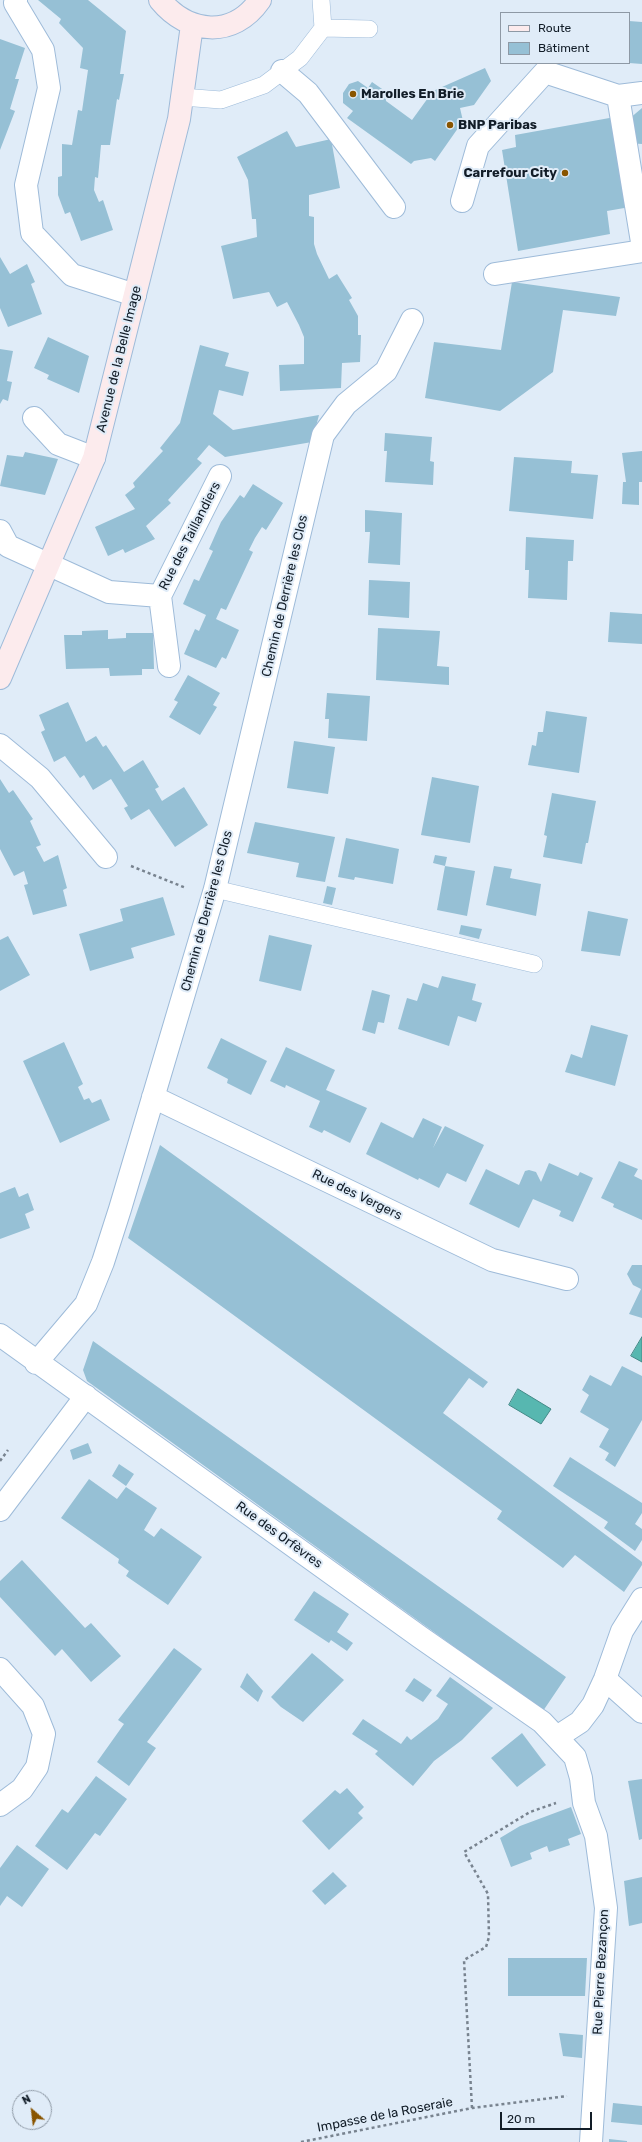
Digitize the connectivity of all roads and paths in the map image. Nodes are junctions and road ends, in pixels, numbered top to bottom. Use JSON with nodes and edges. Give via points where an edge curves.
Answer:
{"nodes":[{"id":1,"x":16,"y":0,"type":"edge"},
{"id":2,"x":160,"y":0,"type":"edge"},
{"id":3,"x":260,"y":0,"type":"edge"},
{"id":4,"x":321,"y":0,"type":"edge"},
{"id":5,"x":192,"y":25,"type":"junction"},
{"id":6,"x":323,"y":28,"type":"junction"},
{"id":7,"x":369,"y":29,"type":"dead end"},
{"id":8,"x":543,"y":67,"type":"edge"},
{"id":9,"x":282,"y":71,"type":"junction"},
{"id":10,"x":642,"y":93,"type":"edge"},
{"id":11,"x":618,"y":96,"type":"junction"},
{"id":12,"x":182,"y":97,"type":"junction"},
{"id":13,"x":462,"y":201,"type":"dead end"},
{"id":14,"x":394,"y":207,"type":"dead end"},
{"id":15,"x":642,"y":242,"type":"edge"},
{"id":16,"x":642,"y":251,"type":"edge"},
{"id":17,"x":495,"y":274,"type":"dead end"},
{"id":18,"x":135,"y":295,"type":"junction"},
{"id":19,"x":412,"y":320,"type":"dead end"},
{"id":20,"x":34,"y":418,"type":"dead end"},
{"id":21,"x":94,"y":458,"type":"junction"},
{"id":22,"x":220,"y":476,"type":"dead end"},
{"id":23,"x":0,"y":531,"type":"edge"},
{"id":24,"x":48,"y":563,"type":"junction"},
{"id":25,"x":160,"y":596,"type":"junction"},
{"id":26,"x":168,"y":666,"type":"dead end"},
{"id":27,"x":0,"y":678,"type":"edge"},
{"id":28,"x":0,"y":745,"type":"edge"},
{"id":29,"x":106,"y":857,"type":"joint"},
{"id":30,"x":214,"y":894,"type":"junction"},
{"id":31,"x":534,"y":964,"type":"dead end"},
{"id":32,"x":153,"y":1098,"type":"junction"},
{"id":33,"x":567,"y":1279,"type":"dead end"},
{"id":34,"x":0,"y":1335,"type":"edge"},
{"id":35,"x":36,"y":1363,"type":"junction"},
{"id":36,"x":86,"y":1396,"type":"junction"},
{"id":37,"x":0,"y":1510,"type":"edge"},
{"id":38,"x":642,"y":1599,"type":"edge"},
{"id":39,"x":0,"y":1669,"type":"edge"},
{"id":40,"x":605,"y":1679,"type":"junction"},
{"id":41,"x":642,"y":1712,"type":"edge"},
{"id":42,"x":557,"y":1737,"type":"junction"},
{"id":43,"x":583,"y":1794,"type":"junction"},
{"id":44,"x":0,"y":1805,"type":"edge"},
{"id":45,"x":594,"y":2093,"type":"junction"},
{"id":46,"x":472,"y":2108,"type":"junction"},
{"id":47,"x":301,"y":2142,"type":"edge"},
{"id":48,"x":591,"y":2142,"type":"edge"}],
"edges":[{"from":1,"to":18,"type":"street","via":[[15,4],[43,50],[49,88],[26,185],[32,233],[72,275]]},
{"from":2,"to":5,"type":"street","via":[[171,12]]},
{"from":3,"to":5,"type":"street","via":[[253,10],[231,24],[212,28]]},
{"from":4,"to":6,"type":"lane"},
{"from":5,"to":12,"type":"street","name":"Avenue de la Belle Image"},
{"from":6,"to":7,"type":"lane"},
{"from":6,"to":9,"type":"lane","via":[[300,58]]},
{"from":8,"to":11,"type":"street"},
{"from":8,"to":13,"type":"street","via":[[478,146]]},
{"from":9,"to":12,"type":"lane","via":[[264,85],[221,100]]},
{"from":9,"to":14,"type":"street","via":[[308,93]]},
{"from":10,"to":11,"type":"street"},
{"from":11,"to":15,"type":"street"},
{"from":12,"to":18,"type":"street","name":"Avenue de la Belle Image","via":[[179,119]]},
{"from":16,"to":17,"type":"street"},
{"from":18,"to":21,"type":"street","name":"Avenue de la Belle Image"},
{"from":19,"to":30,"type":"street","name":"Chemin de Derrière les Clos","via":[[386,371],[346,404],[323,435]]},
{"from":20,"to":21,"type":"street","via":[[58,444]]},
{"from":21,"to":24,"type":"street","name":"Avenue de la Belle Image"},
{"from":22,"to":25,"type":"street","name":"Rue des Taillandiers"},
{"from":23,"to":24,"type":"street","name":"Rue des Taillandiers","via":[[8,546]]},
{"from":24,"to":25,"type":"street","name":"Rue des Taillandiers","via":[[109,592]]},
{"from":24,"to":27,"type":"street","name":"Avenue de la Belle Image"},
{"from":25,"to":26,"type":"street","name":"Rue des Taillandiers"},
{"from":28,"to":29,"type":"street","via":[[40,778]]},
{"from":29,"to":30,"type":"path"},
{"from":30,"to":31,"type":"lane"},
{"from":30,"to":32,"type":"street","name":"Chemin de Derrière les Clos"},
{"from":32,"to":33,"type":"street","name":"Rue des Vergers","via":[[492,1260]]},
{"from":32,"to":35,"type":"street","name":"Chemin de Derrière les Clos","via":[[103,1262],[86,1304]]},
{"from":34,"to":35,"type":"street","name":"Rue des Orfèvres"},
{"from":35,"to":36,"type":"street","name":"Rue des Orfèvres"},
{"from":36,"to":37,"type":"street"},
{"from":36,"to":42,"type":"street","name":"Rue des Orfèvres","via":[[542,1722]]},
{"from":38,"to":40,"type":"street","via":[[622,1631]]},
{"from":39,"to":44,"type":"street","via":[[33,1706],[44,1734],[37,1768],[22,1788]]},
{"from":40,"to":41,"type":"street"},
{"from":40,"to":42,"type":"street","via":[[593,1706],[580,1722]]},
{"from":42,"to":43,"type":"street","name":"Rue Pierre Bezançon","via":[[575,1757]]},
{"from":43,"to":45,"type":"street","name":"Rue Pierre Bezançon","via":[[596,1836],[606,1908]]},
{"from":43,"to":46,"type":"path","name":"Impasse de la Roseraie","via":[[530,1812],[464,1852],[488,1894],[489,1937],[486,1947],[464,1960]]},
{"from":45,"to":46,"type":"path","name":"Impasse de la Roseraie"},
{"from":45,"to":48,"type":"street","name":"Rue Pierre Bezançon"},
{"from":46,"to":47,"type":"path","name":"Impasse de la Roseraie"}]}
